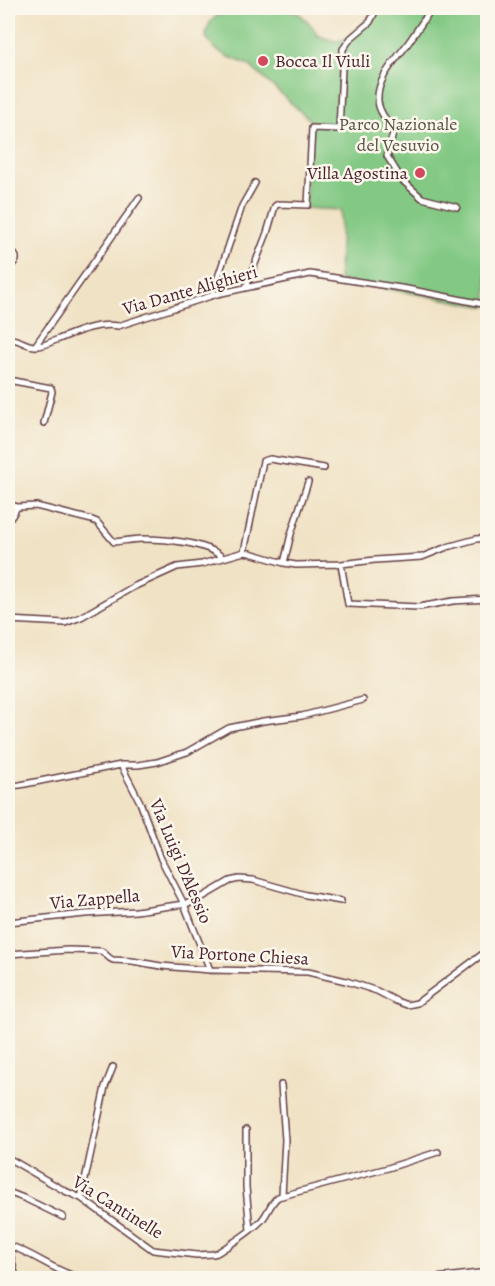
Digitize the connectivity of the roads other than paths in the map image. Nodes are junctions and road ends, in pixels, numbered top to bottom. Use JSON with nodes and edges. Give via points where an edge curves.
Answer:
{"nodes":[{"id":1,"x":377,"y":8,"type":"edge"},
{"id":2,"x":432,"y":8,"type":"edge"},
{"id":3,"x":255,"y":183,"type":"dead end"},
{"id":4,"x":139,"y":198,"type":"dead end"},
{"id":5,"x":457,"y":207,"type":"dead end"},
{"id":6,"x":8,"y":244,"type":"edge"},
{"id":7,"x":8,"y":269,"type":"edge"},
{"id":8,"x":246,"y":287,"type":"junction"},
{"id":9,"x":212,"y":295,"type":"junction"},
{"id":10,"x":488,"y":305,"type":"edge"},
{"id":11,"x":9,"y":337,"type":"edge"},
{"id":12,"x":8,"y":345,"type":"edge"},
{"id":13,"x":35,"y":346,"type":"junction"},
{"id":14,"x":8,"y":380,"type":"edge"},
{"id":15,"x":44,"y":423,"type":"dead end"},
{"id":16,"x":324,"y":468,"type":"dead end"},
{"id":17,"x":308,"y":482,"type":"dead end"},
{"id":18,"x":8,"y":496,"type":"edge"},
{"id":19,"x":17,"y":507,"type":"junction"},
{"id":20,"x":8,"y":517,"type":"edge"},
{"id":21,"x":488,"y":538,"type":"edge"},
{"id":22,"x":244,"y":552,"type":"junction"},
{"id":23,"x":224,"y":558,"type":"junction"},
{"id":24,"x":284,"y":563,"type":"junction"},
{"id":25,"x":341,"y":564,"type":"junction"},
{"id":26,"x":488,"y":599,"type":"edge"},
{"id":27,"x":8,"y":620,"type":"edge"},
{"id":28,"x":363,"y":700,"type":"dead end"},
{"id":29,"x":121,"y":765,"type":"junction"},
{"id":30,"x":8,"y":786,"type":"edge"},
{"id":31,"x":341,"y":901,"type":"dead end"},
{"id":32,"x":184,"y":904,"type":"junction"},
{"id":33,"x":8,"y":922,"type":"edge"},
{"id":34,"x":488,"y":950,"type":"edge"},
{"id":35,"x":8,"y":954,"type":"edge"},
{"id":36,"x":210,"y":970,"type":"junction"},
{"id":37,"x":113,"y":1067,"type":"dead end"},
{"id":38,"x":281,"y":1085,"type":"dead end"},
{"id":39,"x":246,"y":1130,"type":"dead end"},
{"id":40,"x":438,"y":1152,"type":"dead end"},
{"id":41,"x":8,"y":1158,"type":"edge"},
{"id":42,"x":8,"y":1192,"type":"edge"},
{"id":43,"x":282,"y":1196,"type":"junction"},
{"id":44,"x":81,"y":1198,"type":"junction"},
{"id":45,"x":63,"y":1217,"type":"dead end"},
{"id":46,"x":250,"y":1230,"type":"junction"},
{"id":47,"x":488,"y":1272,"type":"edge"},
{"id":48,"x":16,"y":1278,"type":"edge"},
{"id":49,"x":80,"y":1278,"type":"edge"},
{"id":50,"x":436,"y":1278,"type":"edge"}],
"edges":[{"from":1,"to":8,"type":"street","via":[[370,22],[343,49],[339,129],[312,128],[308,205],[275,206]]},
{"from":2,"to":5,"type":"street","via":[[387,71],[378,100],[384,118],[394,130],[387,156],[402,180],[422,198]]},
{"from":3,"to":9,"type":"street","via":[[242,206]]},
{"from":4,"to":13,"type":"street"},
{"from":6,"to":7,"type":"street","via":[[16,257]]},
{"from":8,"to":9,"type":"street","name":"Via Dante Alighieri"},
{"from":8,"to":10,"type":"street","name":"Via Dante Alighieri","via":[[310,274]]},
{"from":9,"to":13,"type":"street","name":"Via Dante Alighieri","via":[[118,326],[92,327]]},
{"from":11,"to":12,"type":"street"},
{"from":11,"to":13,"type":"street"},
{"from":14,"to":15,"type":"street","via":[[51,388]]},
{"from":16,"to":22,"type":"street","via":[[263,461]]},
{"from":17,"to":24,"type":"street"},
{"from":18,"to":19,"type":"street","via":[[10,504]]},
{"from":19,"to":20,"type":"street"},
{"from":19,"to":23,"type":"street","via":[[36,506],[92,520],[114,542],[142,539],[183,543]]},
{"from":21,"to":25,"type":"street","via":[[422,557]]},
{"from":22,"to":23,"type":"street"},
{"from":22,"to":24,"type":"street"},
{"from":23,"to":27,"type":"street","via":[[177,567],[65,623]]},
{"from":24,"to":25,"type":"street"},
{"from":25,"to":26,"type":"street","via":[[348,604],[419,607]]},
{"from":28,"to":29,"type":"street","via":[[302,716],[229,728],[187,752],[158,762]]},
{"from":29,"to":30,"type":"street"},
{"from":29,"to":32,"type":"street","name":"Via Luigi D'Alessio"},
{"from":31,"to":32,"type":"street","name":"Via Zappella","via":[[239,879]]},
{"from":32,"to":33,"type":"street","name":"Via Zappella"},
{"from":32,"to":36,"type":"street","name":"Via Luigi D'Alessio"},
{"from":34,"to":36,"type":"street","name":"Via Portone Chiesa","via":[[417,1003],[406,1005],[376,990],[308,972]]},
{"from":35,"to":36,"type":"street","name":"Via Portone Chiesa","via":[[101,951],[113,960]]},
{"from":37,"to":44,"type":"street","via":[[105,1087]]},
{"from":38,"to":43,"type":"street","via":[[285,1140]]},
{"from":39,"to":46,"type":"street"},
{"from":40,"to":43,"type":"street"},
{"from":41,"to":44,"type":"street","name":"Via Cantinelle"},
{"from":42,"to":45,"type":"street"},
{"from":43,"to":46,"type":"street","name":"Via Cantinelle","via":[[273,1200],[267,1214]]},
{"from":44,"to":46,"type":"street","name":"Via Cantinelle","via":[[156,1251],[213,1254]]},
{"from":47,"to":50,"type":"street"},
{"from":48,"to":49,"type":"street","via":[[8,1245]]}]}
